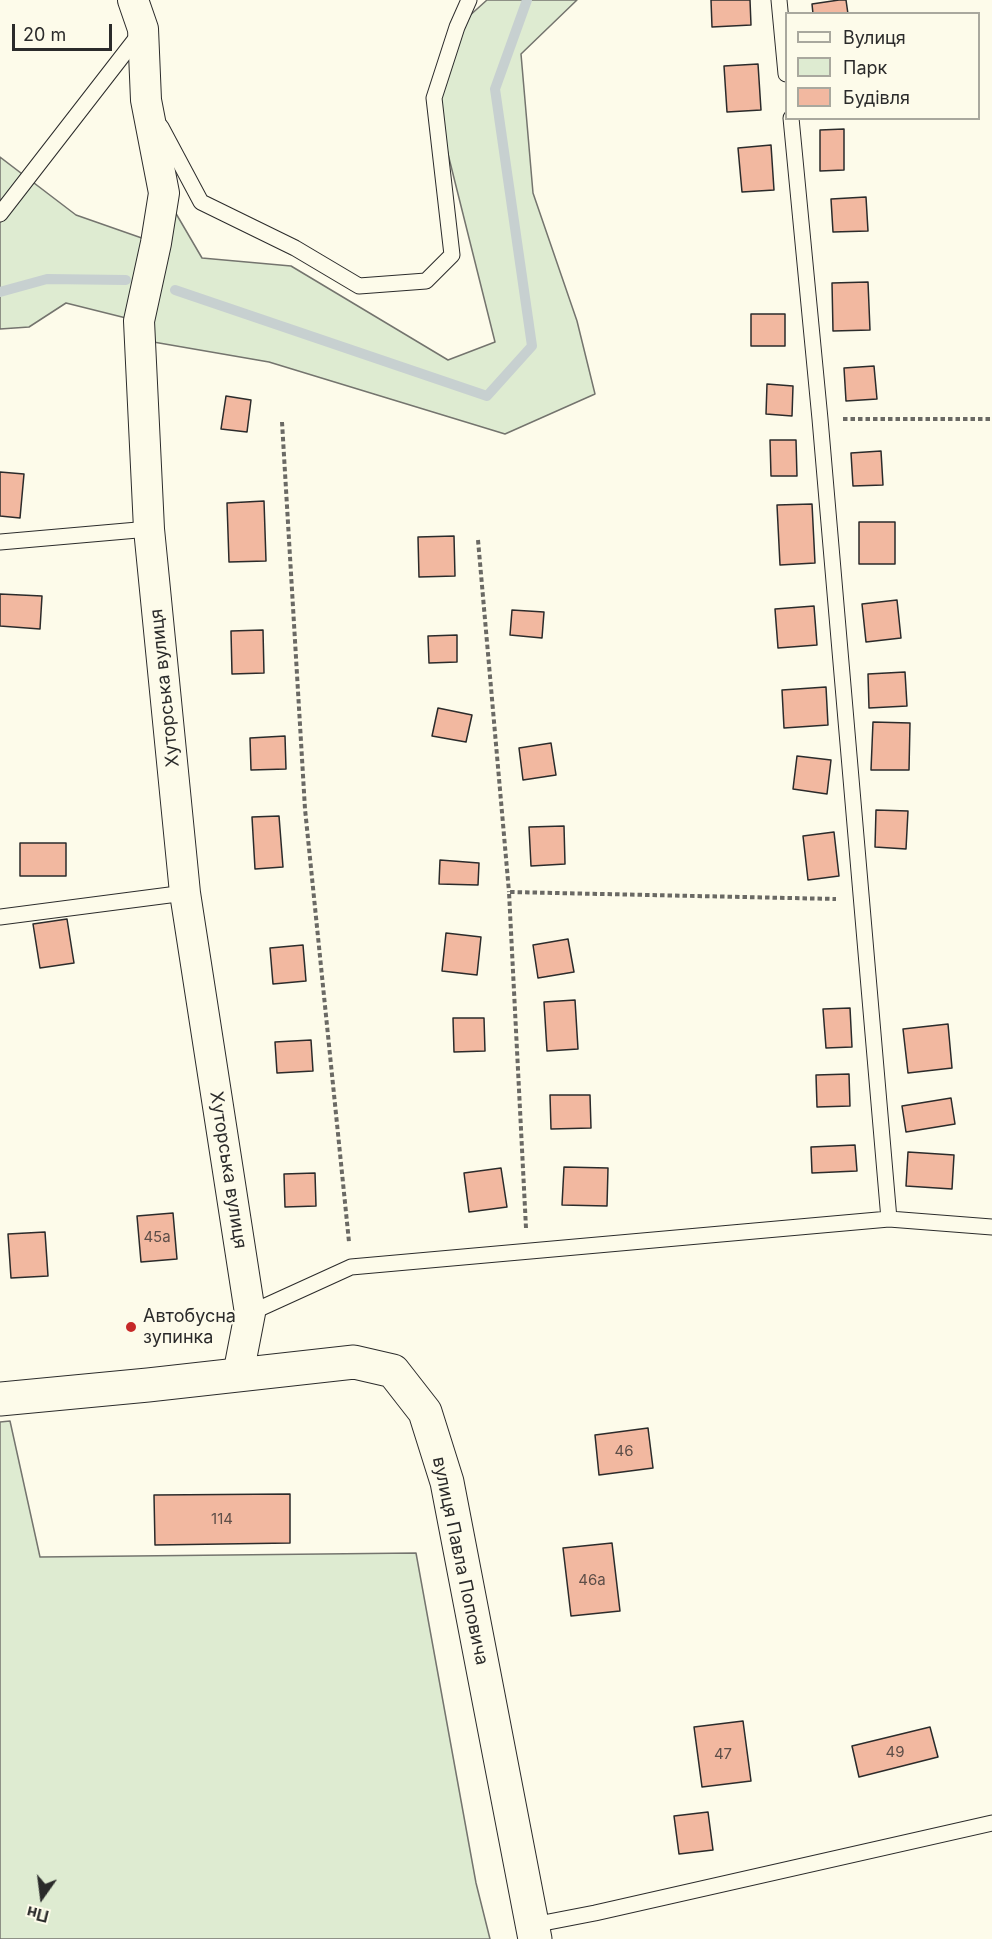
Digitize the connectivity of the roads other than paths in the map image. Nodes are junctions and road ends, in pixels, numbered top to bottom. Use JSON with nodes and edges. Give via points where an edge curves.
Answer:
{"nodes":[{"id":1,"x":134,"y":0,"type":"edge"},
{"id":2,"x":469,"y":0,"type":"edge"},
{"id":3,"x":779,"y":0,"type":"edge"},
{"id":4,"x":143,"y":29,"type":"junction"},
{"id":5,"x":785,"y":63,"type":"edge"},
{"id":6,"x":147,"y":100,"type":"junction"},
{"id":7,"x":791,"y":120,"type":"edge"},
{"id":8,"x":0,"y":214,"type":"edge"},
{"id":9,"x":149,"y":529,"type":"junction"},
{"id":10,"x":0,"y":542,"type":"edge"},
{"id":11,"x":185,"y":894,"type":"junction"},
{"id":12,"x":0,"y":917,"type":"edge"},
{"id":13,"x":889,"y":1219,"type":"junction"},
{"id":14,"x":992,"y":1227,"type":"edge"},
{"id":15,"x":250,"y":1313,"type":"junction"},
{"id":16,"x":238,"y":1375,"type":"junction"},
{"id":17,"x":0,"y":1399,"type":"edge"},
{"id":18,"x":992,"y":1823,"type":"edge"},
{"id":19,"x":534,"y":1932,"type":"edge"}],
"edges":[{"from":1,"to":4,"type":"street","name":"Хуторська вулиця"},
{"from":2,"to":6,"type":"lane","via":[[434,98],[452,255],[426,281],[359,286],[295,248],[201,202]]},
{"from":3,"to":5,"type":"lane"},
{"from":4,"to":6,"type":"street","name":"Хуторська вулиця"},
{"from":4,"to":8,"type":"lane"},
{"from":6,"to":9,"type":"street","name":"Хуторська вулиця","via":[[164,194],[138,321]]},
{"from":7,"to":13,"type":"lane"},
{"from":9,"to":10,"type":"lane"},
{"from":9,"to":11,"type":"street","name":"Хуторська вулиця"},
{"from":11,"to":12,"type":"lane"},
{"from":11,"to":15,"type":"street","name":"Хуторська вулиця"},
{"from":13,"to":14,"type":"lane"},
{"from":13,"to":15,"type":"lane","via":[[351,1267]]},
{"from":15,"to":16,"type":"street","name":"Хуторська вулиця"},
{"from":16,"to":17,"type":"street","name":"вулиця Павла Поповича"},
{"from":16,"to":19,"type":"street","name":"вулиця Павла Поповича","via":[[354,1362],[393,1371],[425,1412],[447,1482]]},
{"from":18,"to":19,"type":"lane","via":[[595,1913]]}]}
